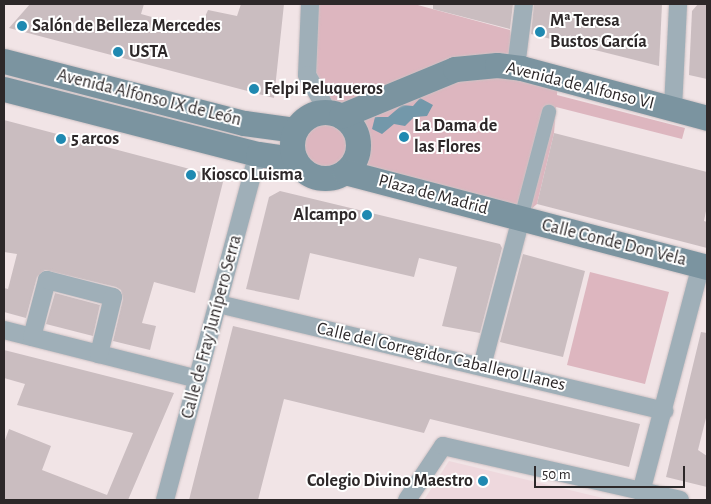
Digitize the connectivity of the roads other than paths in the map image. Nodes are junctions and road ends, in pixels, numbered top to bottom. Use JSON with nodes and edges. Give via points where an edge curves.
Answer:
{"nodes":[{"id":1,"x":310,"y":4,"type":"edge"},
{"id":2,"x":524,"y":4,"type":"edge"},
{"id":3,"x":678,"y":4,"type":"edge"},
{"id":4,"x":4,"y":61,"type":"edge"},
{"id":5,"x":516,"y":67,"type":"junction"},
{"id":6,"x":4,"y":89,"type":"edge"},
{"id":7,"x":673,"y":108,"type":"junction"},
{"id":8,"x":549,"y":112,"type":"dead end"},
{"id":9,"x":335,"y":114,"type":"junction"},
{"id":10,"x":707,"y":118,"type":"edge"},
{"id":11,"x":295,"y":130,"type":"junction"},
{"id":12,"x":258,"y":154,"type":"junction"},
{"id":13,"x":294,"y":159,"type":"junction"},
{"id":14,"x":345,"y":172,"type":"junction"},
{"id":15,"x":521,"y":218,"type":"junction"},
{"id":16,"x":704,"y":266,"type":"edge"},
{"id":17,"x":219,"y":304,"type":"junction"},
{"id":18,"x":4,"y":330,"type":"edge"},
{"id":19,"x":32,"y":337,"type":"junction"},
{"id":20,"x":99,"y":354,"type":"junction"},
{"id":21,"x":482,"y":366,"type":"junction"},
{"id":22,"x":198,"y":379,"type":"junction"},
{"id":23,"x":664,"y":410,"type":"junction"},
{"id":24,"x":641,"y":492,"type":"junction"},
{"id":25,"x":165,"y":500,"type":"edge"},
{"id":26,"x":408,"y":500,"type":"edge"},
{"id":27,"x":680,"y":500,"type":"edge"}],
"edges":[{"from":1,"to":9,"type":"street","via":[[306,75]]},
{"from":2,"to":5,"type":"street"},
{"from":3,"to":7,"type":"street"},
{"from":4,"to":11,"type":"main road","name":"Avenida Alfonso IX de León","via":[[244,123]]},
{"from":5,"to":7,"type":"main road","name":"Avenida de Alfonso VI"},
{"from":5,"to":9,"type":"main road","name":"Avenida de Alfonso VI","via":[[455,69]]},
{"from":6,"to":12,"type":"main road","name":"Avenida Alfonso IX de León"},
{"from":7,"to":10,"type":"main road","name":"Avenida de Alfonso VI"},
{"from":8,"to":15,"type":"street"},
{"from":9,"to":11,"type":"main road","via":[[312,114]]},
{"from":9,"to":14,"type":"main road","via":[[350,123],[358,143],[357,154]]},
{"from":11,"to":13,"type":"main road","via":[[291,144]]},
{"from":12,"to":13,"type":"main road","name":"Avenida Alfonso IX de León"},
{"from":12,"to":17,"type":"street","name":"Calle de Fray Junípero Serra"},
{"from":13,"to":14,"type":"main road","via":[[306,172],[322,179]]},
{"from":14,"to":15,"type":"main road","name":"Plaza de Madrid"},
{"from":15,"to":16,"type":"main road","name":"Calle Conde Don Vela"},
{"from":15,"to":21,"type":"street"},
{"from":16,"to":23,"type":"street"},
{"from":17,"to":21,"type":"street","name":"Calle del Corregidor Caballero Llanes"},
{"from":17,"to":22,"type":"street","name":"Calle de Fray Junípero Serra"},
{"from":18,"to":19,"type":"street"},
{"from":19,"to":20,"type":"street"},
{"from":19,"to":20,"type":"street","via":[[47,280],[104,294],[113,297]]},
{"from":20,"to":22,"type":"street"},
{"from":21,"to":23,"type":"street","name":"Calle del Corregidor Caballero Llanes"},
{"from":22,"to":25,"type":"street","name":"Calle de Fray Junípero Serra"},
{"from":23,"to":24,"type":"street"},
{"from":24,"to":26,"type":"street","via":[[444,446]]},
{"from":24,"to":27,"type":"street"}]}
